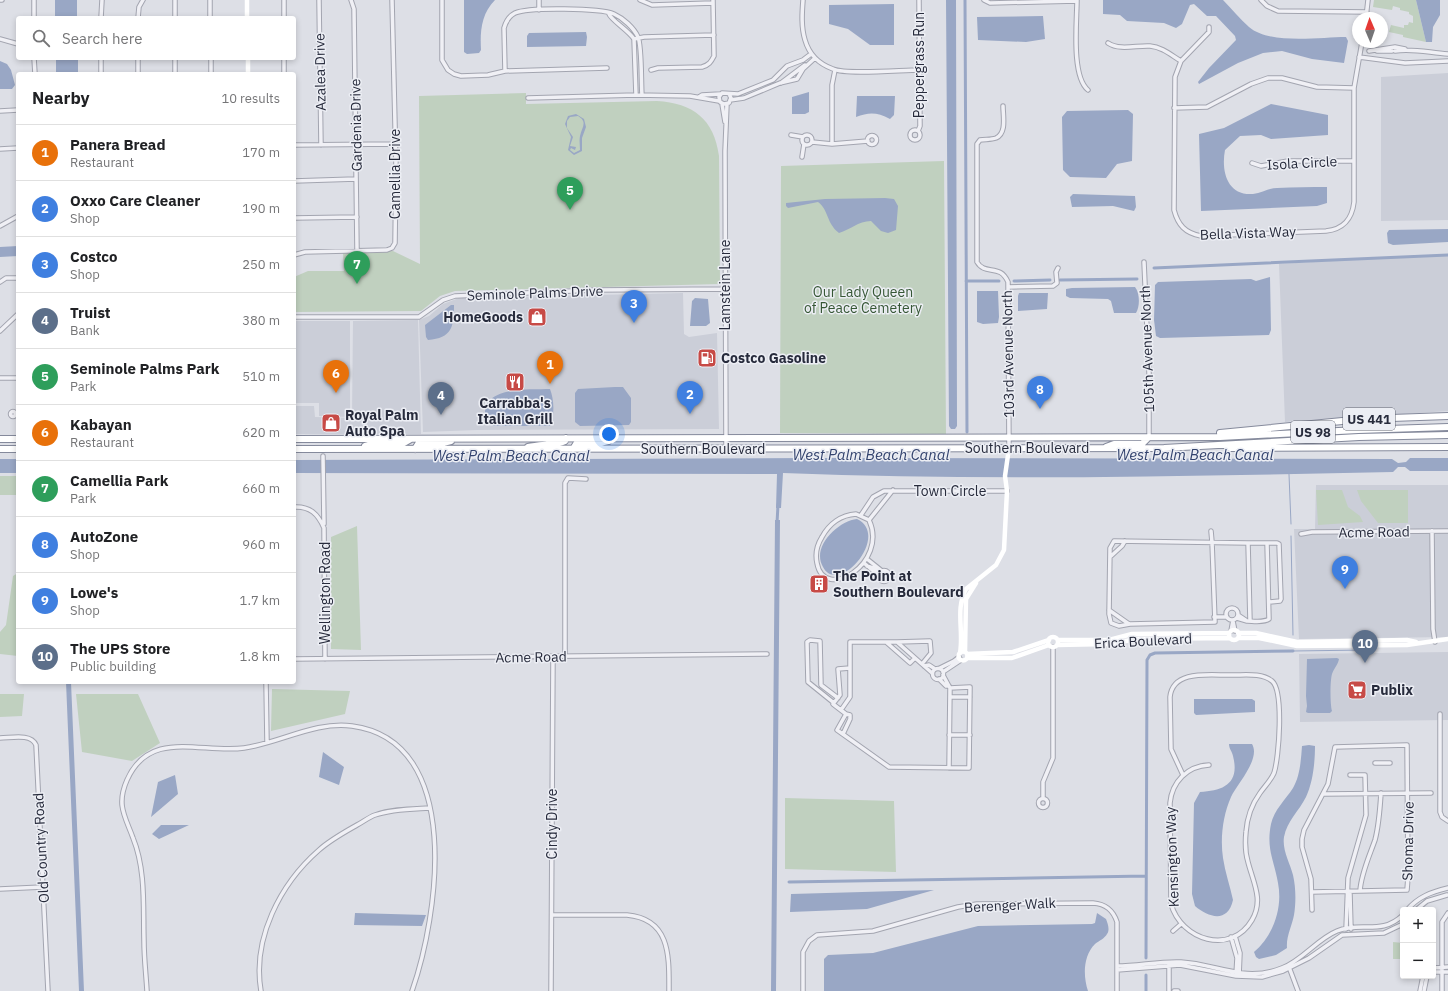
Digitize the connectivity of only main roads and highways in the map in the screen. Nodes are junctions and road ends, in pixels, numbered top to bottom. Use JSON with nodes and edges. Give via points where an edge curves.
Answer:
{"nodes":[{"id":1,"x":1448,"y":416,"type":"edge"},
{"id":2,"x":1448,"y":427,"type":"edge"},
{"id":3,"x":1448,"y":435,"type":"edge"},
{"id":4,"x":1149,"y":437,"type":"junction"},
{"id":5,"x":1179,"y":437,"type":"junction"},
{"id":6,"x":566,"y":438,"type":"junction"},
{"id":7,"x":617,"y":438,"type":"junction"},
{"id":8,"x":296,"y":439,"type":"edge"},
{"id":9,"x":411,"y":439,"type":"junction"},
{"id":10,"x":460,"y":439,"type":"junction"},
{"id":11,"x":0,"y":440,"type":"edge"},
{"id":12,"x":16,"y":440,"type":"edge"},
{"id":13,"x":1198,"y":447,"type":"junction"},
{"id":14,"x":1448,"y":447,"type":"edge"},
{"id":15,"x":1103,"y":448,"type":"junction"},
{"id":16,"x":0,"y":449,"type":"edge"},
{"id":17,"x":16,"y":449,"type":"edge"},
{"id":18,"x":296,"y":449,"type":"edge"},
{"id":19,"x":355,"y":449,"type":"junction"},
{"id":20,"x":415,"y":449,"type":"junction"},
{"id":21,"x":521,"y":449,"type":"junction"},
{"id":22,"x":572,"y":449,"type":"junction"}],
"edges":[{"from":1,"to":5,"type":"highway","number":"US 441","via":[[1363,419]]},
{"from":2,"to":5,"type":"highway","name":"Southern Boulevard","number":"US 98"},
{"from":3,"to":13,"type":"highway","name":"Southern Boulevard","number":"US 98","via":[[1359,437]]},
{"from":4,"to":5,"type":"highway","name":"Southern Boulevard","number":"US 98"},
{"from":4,"to":7,"type":"highway","name":"Southern Boulevard","number":"US 98"},
{"from":4,"to":15,"type":"highway","via":[[1142,444],[1114,444]]},
{"from":6,"to":7,"type":"highway","name":"Southern Boulevard","number":"US 98"},
{"from":6,"to":10,"type":"highway","name":"Southern Boulevard","number":"US 98"},
{"from":6,"to":21,"type":"highway","via":[[559,443],[540,443]]},
{"from":7,"to":22,"type":"highway","via":[[596,444],[576,444]]},
{"from":8,"to":9,"type":"highway","name":"Southern Boulevard","number":"US 98"},
{"from":9,"to":10,"type":"highway","name":"Southern Boulevard","number":"US 98"},
{"from":9,"to":19,"type":"highway","via":[[404,443],[376,443]]},
{"from":10,"to":20,"type":"highway","via":[[439,444],[418,444]]},
{"from":11,"to":12,"type":"highway"},
{"from":13,"to":14,"type":"highway","number":"US 441"},
{"from":13,"to":15,"type":"highway","name":"Southern Boulevard","number":"US 98"},
{"from":15,"to":22,"type":"highway","name":"Southern Boulevard","number":"US 98"},
{"from":16,"to":17,"type":"highway"},
{"from":18,"to":19,"type":"highway","name":"Southern Boulevard","number":"US 98"},
{"from":19,"to":20,"type":"highway","name":"Southern Boulevard","number":"US 98"},
{"from":20,"to":21,"type":"highway","name":"Southern Boulevard","number":"US 98"},
{"from":21,"to":22,"type":"highway","name":"Southern Boulevard","number":"US 98"}]}
